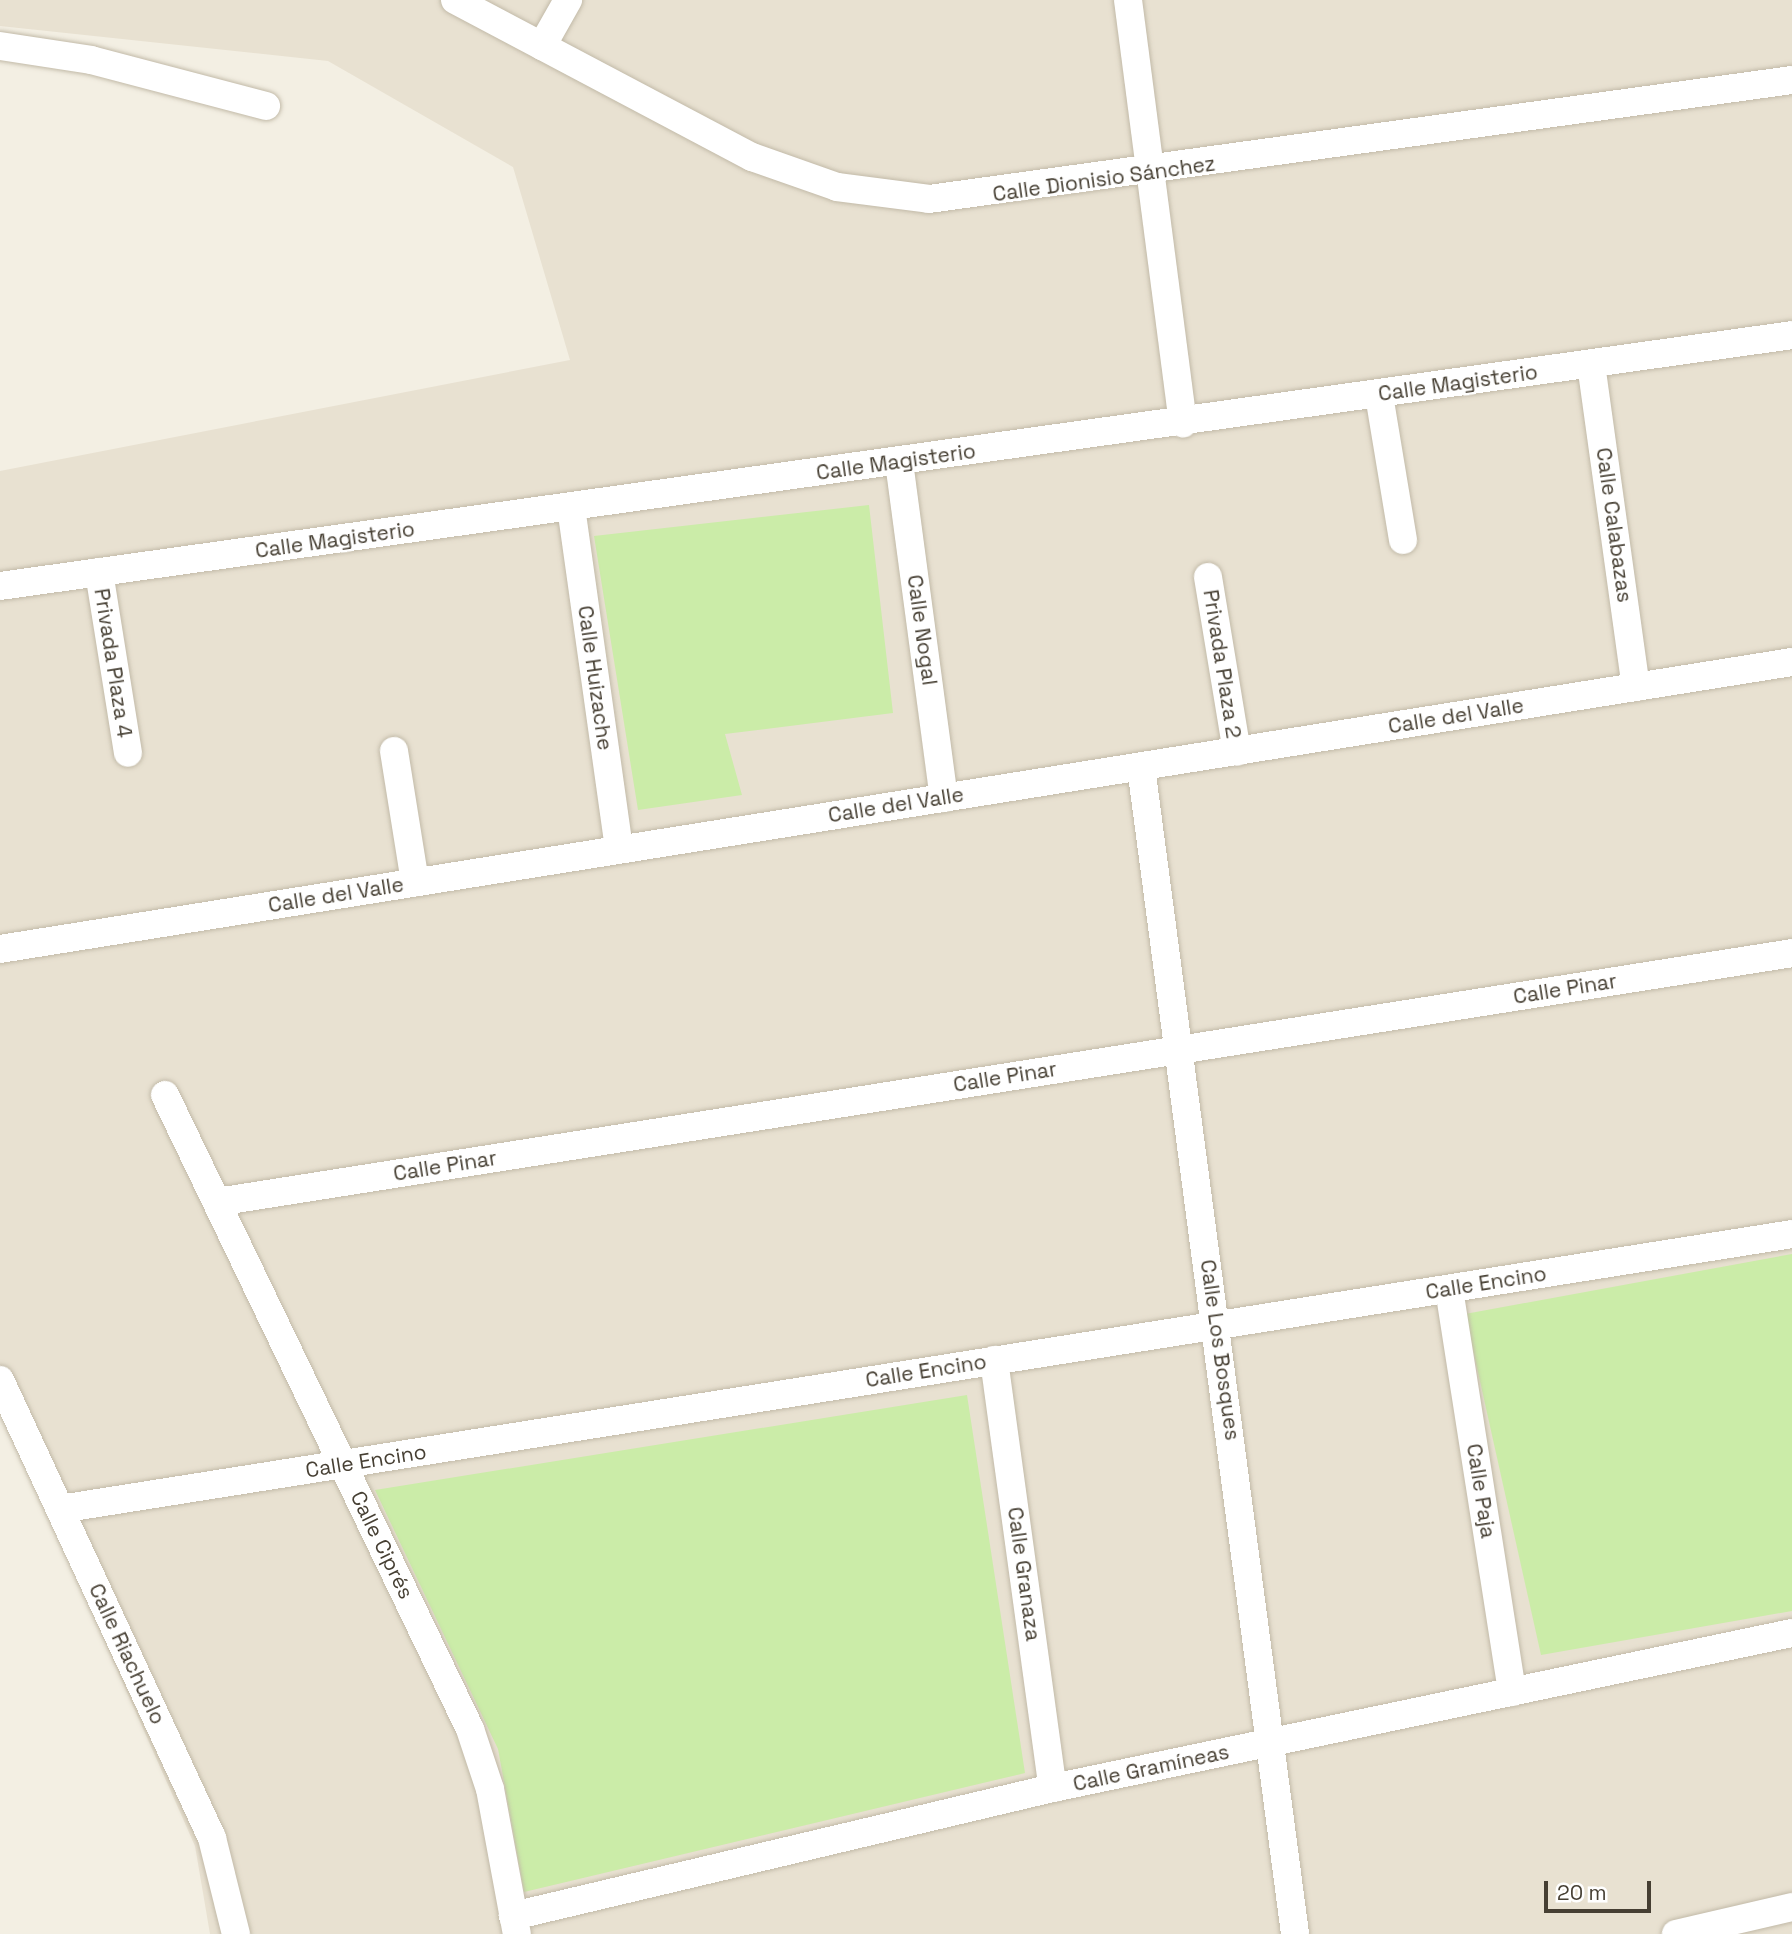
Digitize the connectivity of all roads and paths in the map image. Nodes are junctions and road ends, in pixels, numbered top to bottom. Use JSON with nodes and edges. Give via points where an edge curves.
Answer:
{"nodes":[{"id":1,"x":455,"y":0,"type":"edge"},
{"id":2,"x":568,"y":0,"type":"edge"},
{"id":3,"x":1128,"y":0,"type":"edge"},
{"id":4,"x":0,"y":46,"type":"edge"},
{"id":5,"x":542,"y":46,"type":"junction"},
{"id":6,"x":1792,"y":80,"type":"edge"},
{"id":7,"x":265,"y":106,"type":"dead end"},
{"id":8,"x":1149,"y":173,"type":"junction"},
{"id":9,"x":1792,"y":335,"type":"edge"},
{"id":10,"x":1591,"y":364,"type":"junction"},
{"id":11,"x":1379,"y":395,"type":"junction"},
{"id":12,"x":1183,"y":423,"type":"junction"},
{"id":13,"x":899,"y":462,"type":"junction"},
{"id":14,"x":571,"y":508,"type":"junction"},
{"id":15,"x":1403,"y":540,"type":"dead end"},
{"id":16,"x":99,"y":572,"type":"junction"},
{"id":17,"x":1208,"y":577,"type":"dead end"},
{"id":18,"x":0,"y":586,"type":"edge"},
{"id":19,"x":1792,"y":662,"type":"edge"},
{"id":20,"x":1636,"y":687,"type":"junction"},
{"id":21,"x":394,"y":751,"type":"dead end"},
{"id":22,"x":1237,"y":751,"type":"junction"},
{"id":23,"x":128,"y":753,"type":"dead end"},
{"id":24,"x":1141,"y":767,"type":"junction"},
{"id":25,"x":944,"y":797,"type":"junction"},
{"id":26,"x":619,"y":849,"type":"junction"},
{"id":27,"x":415,"y":882,"type":"junction"},
{"id":28,"x":0,"y":948,"type":"edge"},
{"id":29,"x":1792,"y":953,"type":"edge"},
{"id":30,"x":1179,"y":1049,"type":"junction"},
{"id":31,"x":165,"y":1095,"type":"dead end"},
{"id":32,"x":217,"y":1202,"type":"junction"},
{"id":33,"x":1792,"y":1234,"type":"edge"},
{"id":34,"x":1449,"y":1289,"type":"junction"},
{"id":35,"x":1216,"y":1325,"type":"junction"},
{"id":36,"x":995,"y":1360,"type":"junction"},
{"id":37,"x":0,"y":1380,"type":"edge"},
{"id":38,"x":344,"y":1464,"type":"junction"},
{"id":39,"x":60,"y":1510,"type":"junction"},
{"id":40,"x":1792,"y":1633,"type":"edge"},
{"id":41,"x":1512,"y":1692,"type":"junction"},
{"id":42,"x":1272,"y":1742,"type":"junction"},
{"id":43,"x":1053,"y":1788,"type":"junction"},
{"id":44,"x":1792,"y":1908,"type":"edge"},
{"id":45,"x":515,"y":1925,"type":"edge"},
{"id":46,"x":236,"y":1934,"type":"edge"},
{"id":47,"x":1295,"y":1934,"type":"edge"},
{"id":48,"x":1676,"y":1934,"type":"edge"}],
"edges":[{"from":1,"to":5,"type":"street","name":"Calle Dionisio Sánchez"},
{"from":2,"to":5,"type":"street"},
{"from":3,"to":8,"type":"street"},
{"from":4,"to":7,"type":"street","via":[[91,60]]},
{"from":5,"to":8,"type":"street","name":"Calle Dionisio Sánchez","via":[[752,157],[838,187],[929,199],[976,197]]},
{"from":6,"to":8,"type":"street","name":"Calle Dionisio Sánchez"},
{"from":8,"to":12,"type":"street"},
{"from":9,"to":10,"type":"street","name":"Calle Magisterio"},
{"from":10,"to":11,"type":"street","name":"Calle Magisterio"},
{"from":10,"to":20,"type":"street","name":"Calle Calabazas"},
{"from":11,"to":12,"type":"street","name":"Calle Magisterio"},
{"from":11,"to":15,"type":"street"},
{"from":12,"to":13,"type":"street","name":"Calle Magisterio"},
{"from":13,"to":14,"type":"street","name":"Calle Magisterio"},
{"from":13,"to":25,"type":"street","name":"Calle Nogal"},
{"from":14,"to":16,"type":"street","name":"Calle Magisterio"},
{"from":14,"to":26,"type":"street","name":"Calle Huizache"},
{"from":16,"to":18,"type":"street","name":"Calle Magisterio"},
{"from":16,"to":23,"type":"street","name":"Privada Plaza 4"},
{"from":17,"to":22,"type":"street","name":"Privada Plaza 2"},
{"from":19,"to":20,"type":"street","name":"Calle del Valle"},
{"from":20,"to":22,"type":"street","name":"Calle del Valle"},
{"from":21,"to":27,"type":"street"},
{"from":22,"to":24,"type":"street","name":"Calle del Valle"},
{"from":24,"to":25,"type":"street","name":"Calle del Valle"},
{"from":24,"to":30,"type":"street","name":"Calle Los Bosques"},
{"from":25,"to":26,"type":"street","name":"Calle del Valle"},
{"from":26,"to":27,"type":"street","name":"Calle del Valle"},
{"from":27,"to":28,"type":"street","name":"Calle del Valle"},
{"from":29,"to":30,"type":"street","name":"Calle Pinar"},
{"from":30,"to":32,"type":"street","name":"Calle Pinar"},
{"from":30,"to":35,"type":"street","name":"Calle Los Bosques"},
{"from":31,"to":32,"type":"street","name":"Calle Ciprés"},
{"from":32,"to":38,"type":"street","name":"Calle Ciprés"},
{"from":33,"to":34,"type":"street","name":"Calle Encino"},
{"from":34,"to":35,"type":"street","name":"Calle Encino"},
{"from":34,"to":41,"type":"street","name":"Calle Paja"},
{"from":35,"to":36,"type":"street","name":"Calle Encino"},
{"from":35,"to":42,"type":"street","name":"Calle Los Bosques"},
{"from":36,"to":38,"type":"street","name":"Calle Encino"},
{"from":36,"to":43,"type":"street","name":"Calle Granaza"},
{"from":37,"to":39,"type":"street","name":"Calle Riachuelo"},
{"from":38,"to":39,"type":"street","name":"Calle Encino"},
{"from":38,"to":45,"type":"street","name":"Calle Ciprés","via":[[481,1757]]},
{"from":39,"to":46,"type":"street","name":"Calle Riachuelo","via":[[212,1838]]},
{"from":40,"to":41,"type":"street","name":"Calle Gramíneas"},
{"from":41,"to":42,"type":"street","name":"Calle Gramíneas"},
{"from":42,"to":43,"type":"street","name":"Calle Gramíneas"},
{"from":42,"to":47,"type":"street","name":"Calle Los Bosques"},
{"from":43,"to":45,"type":"street","name":"Calle Gramíneas"},
{"from":44,"to":48,"type":"street"}]}
